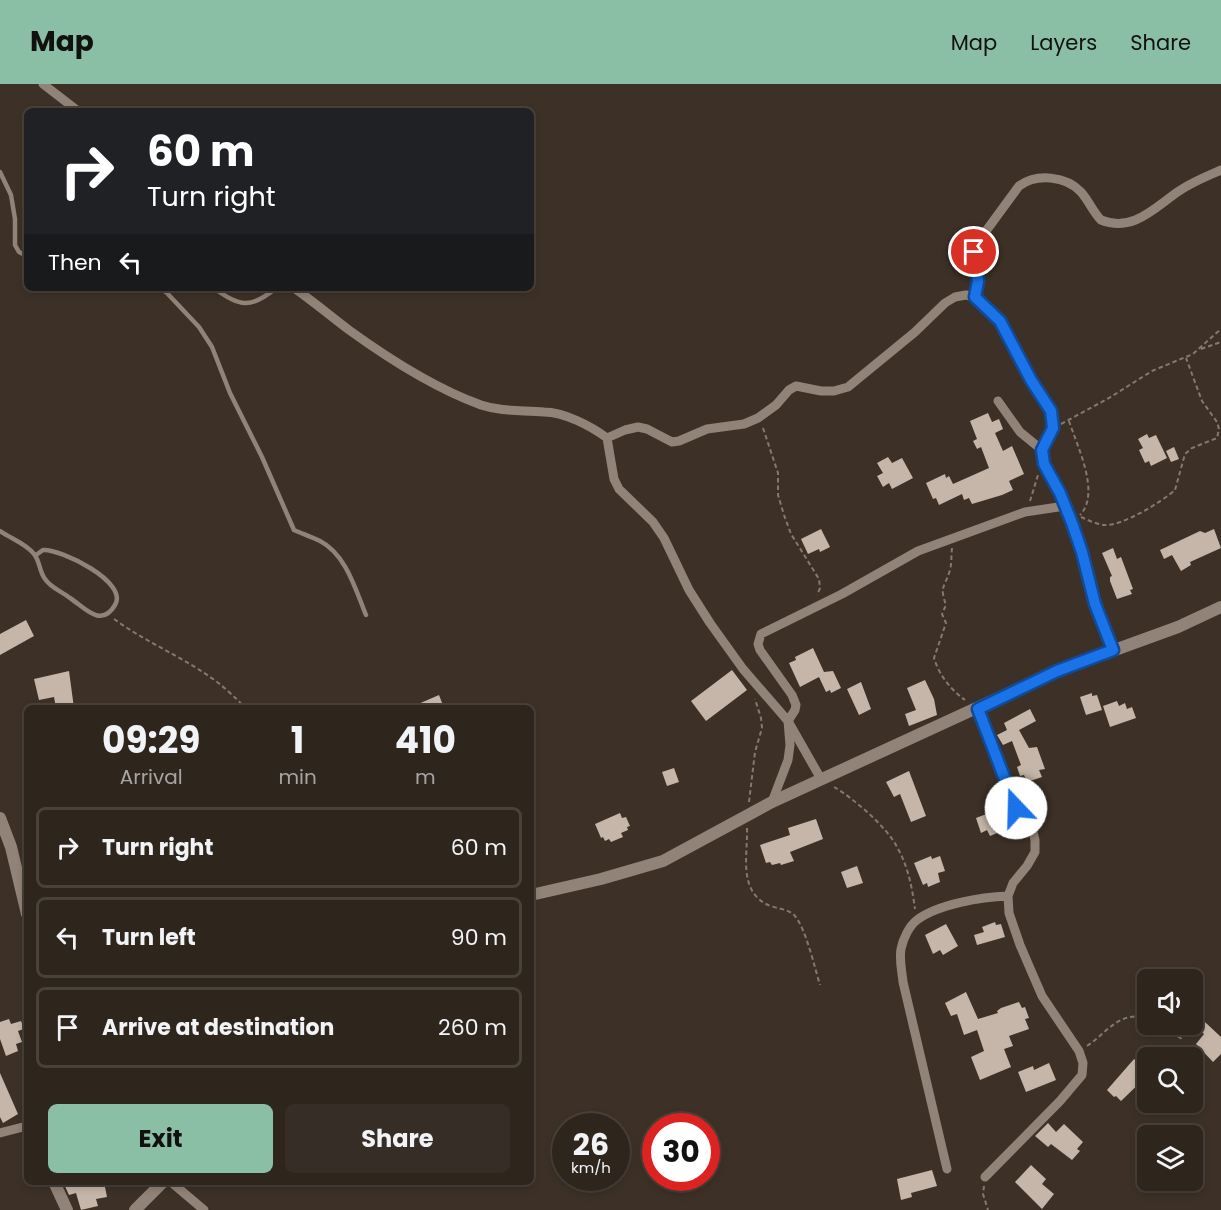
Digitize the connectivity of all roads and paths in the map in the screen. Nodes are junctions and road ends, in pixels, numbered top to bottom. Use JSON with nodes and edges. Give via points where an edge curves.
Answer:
{"nodes":[{"id":1,"x":43,"y":84,"type":"edge"},
{"id":2,"x":74,"y":108,"type":"edge"},
{"id":3,"x":1221,"y":170,"type":"edge"},
{"id":4,"x":0,"y":172,"type":"edge"},
{"id":5,"x":24,"y":254,"type":"edge"},
{"id":6,"x":170,"y":291,"type":"edge"},
{"id":7,"x":219,"y":291,"type":"edge"},
{"id":8,"x":272,"y":291,"type":"edge"},
{"id":9,"x":298,"y":291,"type":"edge"},
{"id":10,"x":166,"y":292,"type":"joint"},
{"id":11,"x":975,"y":297,"type":"junction"},
{"id":12,"x":1221,"y":329,"type":"edge"},
{"id":13,"x":1221,"y":342,"type":"edge"},
{"id":14,"x":1200,"y":350,"type":"junction"},
{"id":15,"x":1186,"y":358,"type":"junction"},
{"id":16,"x":998,"y":401,"type":"dead end"},
{"id":17,"x":758,"y":418,"type":"junction"},
{"id":18,"x":1068,"y":421,"type":"junction"},
{"id":19,"x":1053,"y":428,"type":"junction"},
{"id":20,"x":607,"y":438,"type":"junction"},
{"id":21,"x":1042,"y":454,"type":"junction"},
{"id":22,"x":1065,"y":506,"type":"junction"},
{"id":23,"x":1024,"y":512,"type":"junction"},
{"id":24,"x":0,"y":531,"type":"edge"},
{"id":25,"x":952,"y":538,"type":"junction"},
{"id":26,"x":36,"y":555,"type":"junction"},
{"id":27,"x":814,"y":599,"type":"dead end"},
{"id":28,"x":1221,"y":607,"type":"edge"},
{"id":29,"x":107,"y":614,"type":"junction"},
{"id":30,"x":366,"y":615,"type":"dead end"},
{"id":31,"x":1113,"y":650,"type":"junction"},
{"id":32,"x":753,"y":695,"type":"dead end"},
{"id":33,"x":242,"y":705,"type":"edge"},
{"id":34,"x":978,"y":709,"type":"junction"},
{"id":35,"x":788,"y":721,"type":"junction"},
{"id":36,"x":821,"y":779,"type":"junction"},
{"id":37,"x":772,"y":802,"type":"junction"},
{"id":38,"x":746,"y":815,"type":"junction"},
{"id":39,"x":0,"y":818,"type":"edge"},
{"id":40,"x":534,"y":894,"type":"edge"},
{"id":41,"x":1008,"y":896,"type":"junction"},
{"id":42,"x":24,"y":901,"type":"edge"},
{"id":43,"x":916,"y":921,"type":"junction"},
{"id":44,"x":820,"y":986,"type":"dead end"},
{"id":45,"x":1137,"y":1017,"type":"edge"},
{"id":46,"x":1176,"y":1035,"type":"edge"},
{"id":47,"x":1182,"y":1039,"type":"dead end"},
{"id":48,"x":1079,"y":1051,"type":"junction"},
{"id":49,"x":24,"y":1127,"type":"edge"},
{"id":50,"x":0,"y":1133,"type":"edge"},
{"id":51,"x":947,"y":1169,"type":"dead end"},
{"id":52,"x":985,"y":1177,"type":"joint"},
{"id":53,"x":55,"y":1185,"type":"edge"},
{"id":54,"x":160,"y":1185,"type":"edge"},
{"id":55,"x":175,"y":1185,"type":"edge"},
{"id":56,"x":67,"y":1210,"type":"edge"},
{"id":57,"x":135,"y":1210,"type":"edge"},
{"id":58,"x":204,"y":1210,"type":"edge"},
{"id":59,"x":988,"y":1210,"type":"edge"}],
"edges":[{"from":1,"to":2,"type":"street"},
{"from":3,"to":11,"type":"street","via":[[1192,183],[1148,214],[1122,225],[1101,220],[1069,183],[1055,178],[1027,180],[975,246]]},
{"from":4,"to":5,"type":"lane","via":[[11,195],[15,245]]},
{"from":6,"to":10,"type":"lane"},
{"from":7,"to":8,"type":"lane","via":[[236,302],[249,304]]},
{"from":9,"to":20,"type":"street","via":[[378,350],[456,394],[503,411],[557,414]]},
{"from":10,"to":30,"type":"lane","via":[[212,347],[294,530],[331,548],[342,562]]},
{"from":11,"to":17,"type":"street","via":[[955,297],[945,303],[848,387],[821,391],[796,386]]},
{"from":11,"to":19,"type":"street","via":[[1006,330],[1051,411]]},
{"from":12,"to":14,"type":"path"},
{"from":13,"to":14,"type":"path"},
{"from":14,"to":15,"type":"path"},
{"from":15,"to":18,"type":"path","via":[[1152,371]]},
{"from":15,"to":18,"type":"path","via":[[1219,434],[1185,454],[1171,494],[1125,520],[1103,525],[1079,516],[1089,498],[1088,482]]},
{"from":16,"to":21,"type":"street"},
{"from":17,"to":20,"type":"street","via":[[733,427],[707,429],[680,441],[672,442],[638,427]]},
{"from":17,"to":27,"type":"path","via":[[778,473],[778,495],[791,534],[819,579],[820,588]]},
{"from":18,"to":19,"type":"path"},
{"from":19,"to":21,"type":"street"},
{"from":20,"to":35,"type":"street","via":[[619,489],[653,522],[710,623]]},
{"from":21,"to":22,"type":"street"},
{"from":21,"to":23,"type":"path","via":[[1036,484]]},
{"from":22,"to":23,"type":"street"},
{"from":22,"to":31,"type":"street"},
{"from":23,"to":25,"type":"street"},
{"from":24,"to":26,"type":"lane"},
{"from":25,"to":34,"type":"path","via":[[950,571],[941,593],[946,623],[934,658],[951,688]]},
{"from":25,"to":35,"type":"street","via":[[910,555],[760,634],[760,650],[795,701]]},
{"from":26,"to":29,"type":"lane","via":[[43,576],[56,590],[85,612]]},
{"from":26,"to":29,"type":"lane","via":[[43,550],[57,552],[106,578],[115,589],[117,600]]},
{"from":28,"to":31,"type":"street"},
{"from":29,"to":33,"type":"path","via":[[191,664]]},
{"from":31,"to":34,"type":"street","via":[[1057,671]]},
{"from":32,"to":38,"type":"path","via":[[762,728]]},
{"from":34,"to":36,"type":"street"},
{"from":34,"to":41,"type":"street","via":[[1016,808],[1035,840],[1035,852]]},
{"from":35,"to":36,"type":"street"},
{"from":35,"to":37,"type":"street","via":[[788,760]]},
{"from":36,"to":37,"type":"street"},
{"from":36,"to":43,"type":"path","via":[[862,807],[897,845],[907,869]]},
{"from":37,"to":38,"type":"street"},
{"from":38,"to":40,"type":"street","via":[[663,861]]},
{"from":38,"to":44,"type":"path","via":[[749,885],[763,903],[795,916]]},
{"from":39,"to":42,"type":"street"},
{"from":41,"to":43,"type":"street","via":[[957,904]]},
{"from":41,"to":48,"type":"street","via":[[1016,935],[1042,996]]},
{"from":43,"to":51,"type":"street","via":[[906,934],[900,963]]},
{"from":45,"to":48,"type":"path","via":[[1113,1023]]},
{"from":46,"to":47,"type":"path"},
{"from":48,"to":52,"type":"street","via":[[1082,1075]]},
{"from":49,"to":50,"type":"street"},
{"from":52,"to":59,"type":"path"},
{"from":53,"to":56,"type":"street"},
{"from":54,"to":57,"type":"street"},
{"from":55,"to":58,"type":"street"}]}
